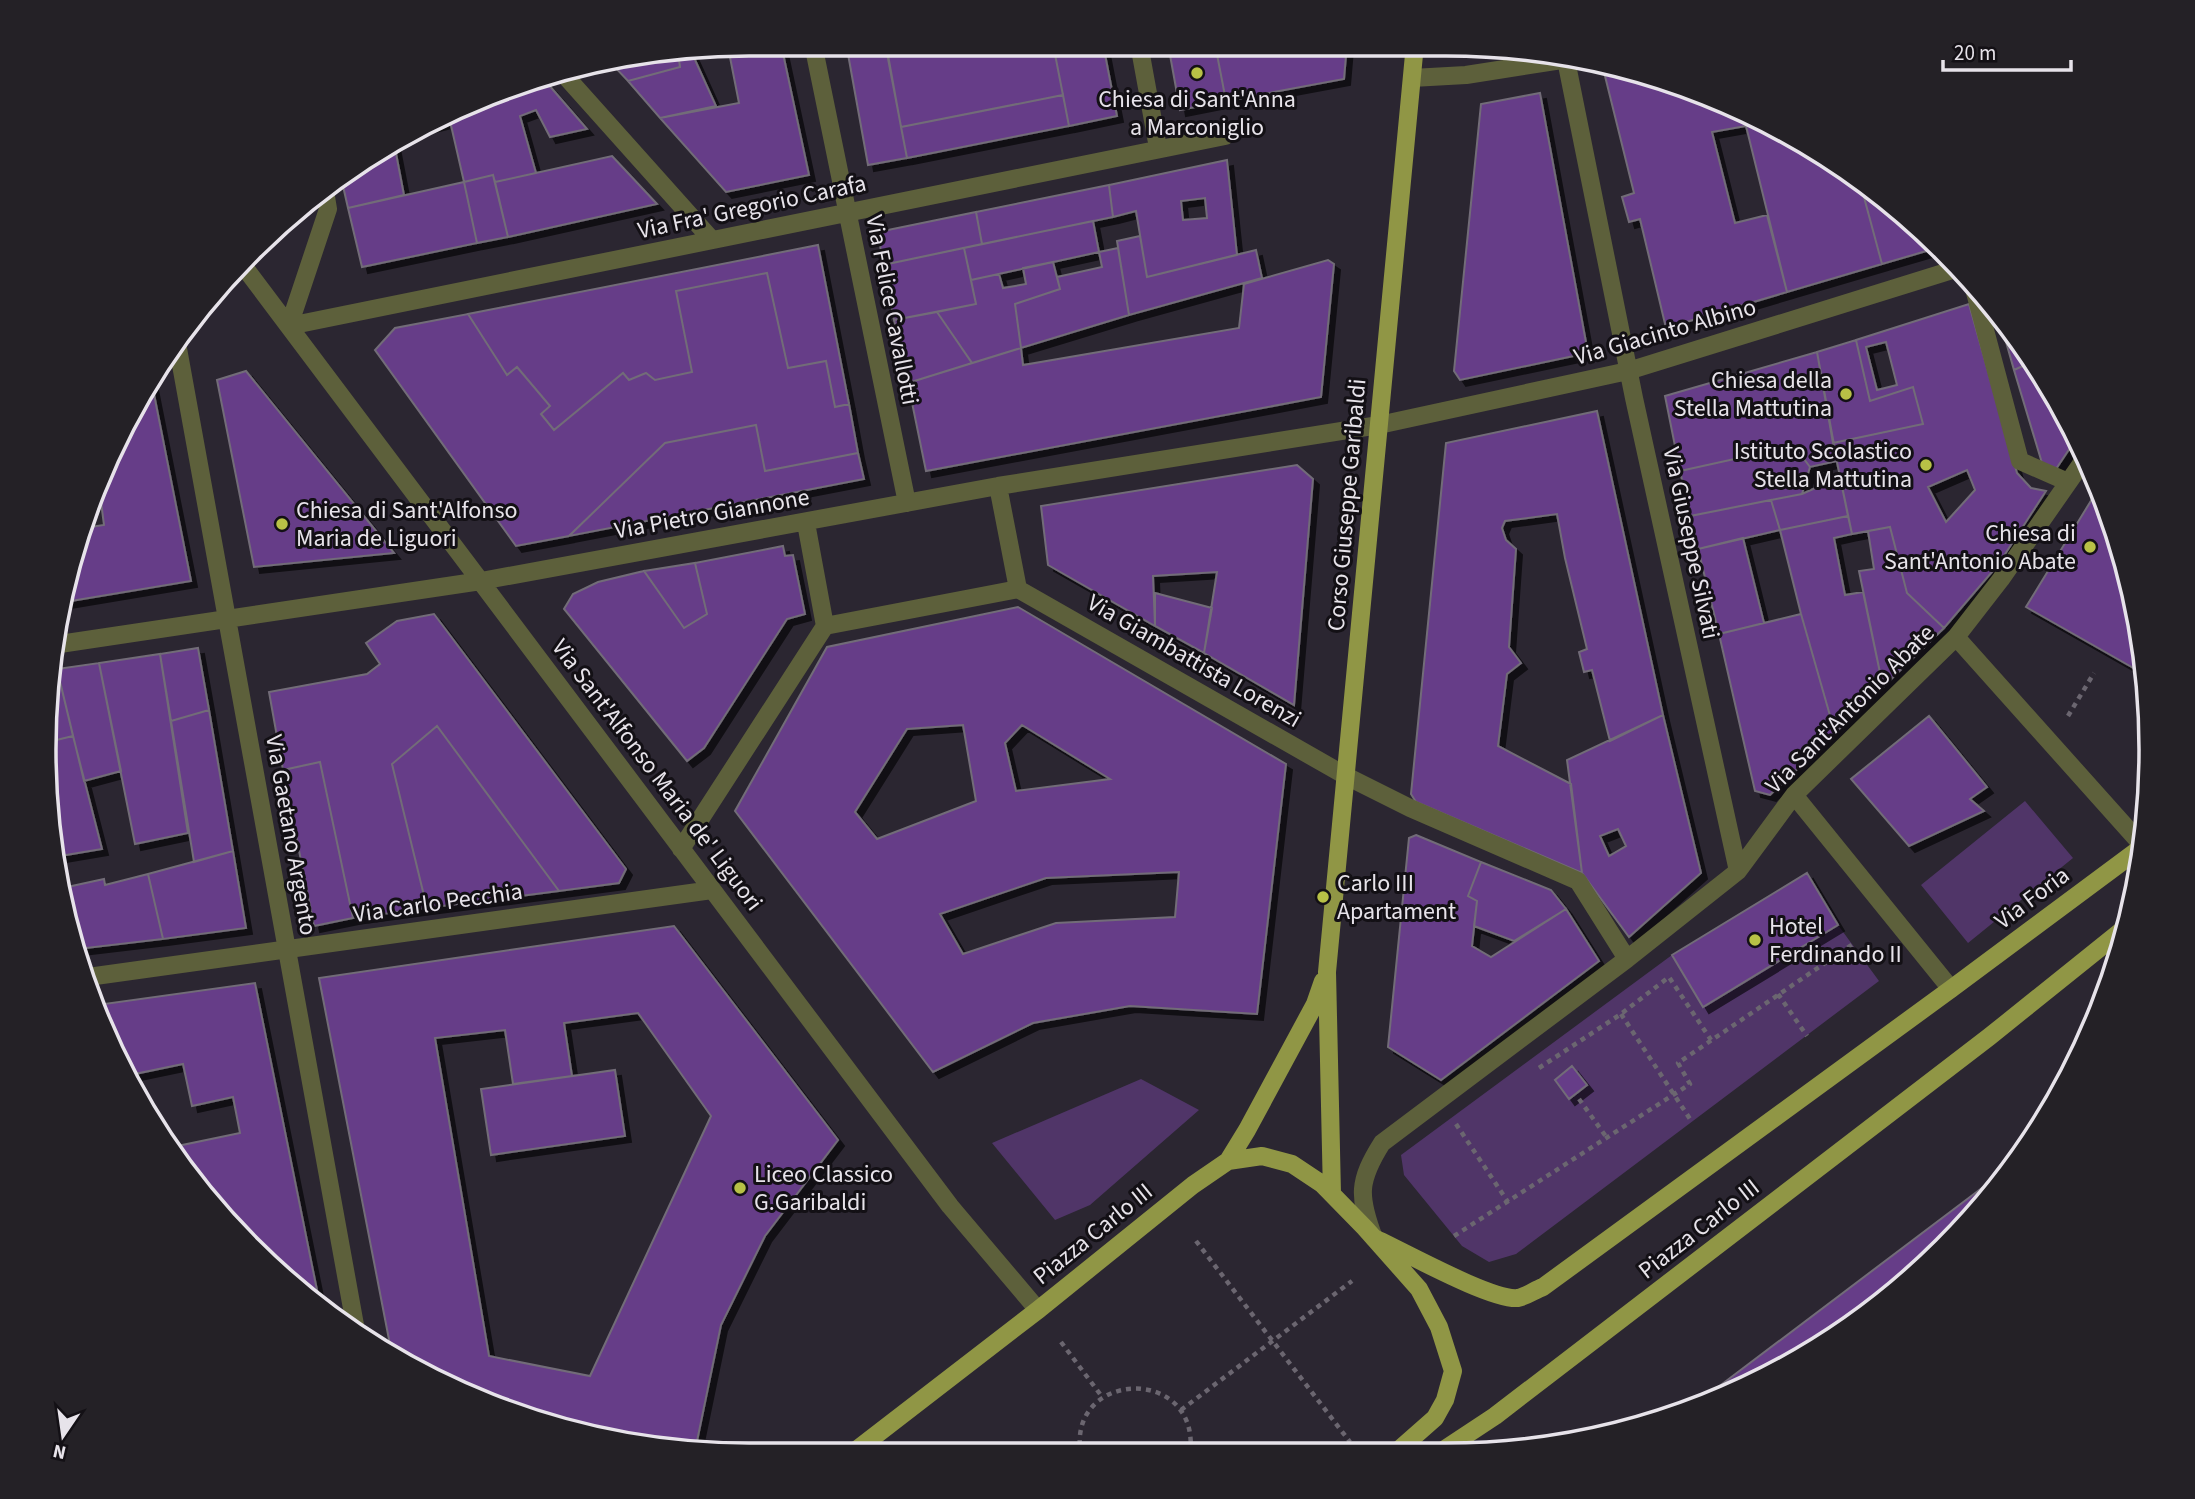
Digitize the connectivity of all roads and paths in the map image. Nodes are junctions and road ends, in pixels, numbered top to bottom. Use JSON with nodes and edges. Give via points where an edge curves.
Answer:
{"nodes":[{"id":1,"x":816,"y":56,"type":"edge"},
{"id":2,"x":1141,"y":56,"type":"edge"},
{"id":3,"x":1414,"y":56,"type":"edge"},
{"id":4,"x":1544,"y":63,"type":"edge"},
{"id":5,"x":1575,"y":68,"type":"edge"},
{"id":6,"x":1412,"y":78,"type":"junction"},
{"id":7,"x":569,"y":80,"type":"edge"},
{"id":8,"x":1225,"y":136,"type":"dead end"},
{"id":9,"x":1158,"y":148,"type":"junction"},
{"id":10,"x":326,"y":199,"type":"edge"},
{"id":11,"x":848,"y":212,"type":"junction"},
{"id":12,"x":712,"y":240,"type":"junction"},
{"id":13,"x":247,"y":271,"type":"edge"},
{"id":14,"x":1948,"y":272,"type":"edge"},
{"id":15,"x":1979,"y":306,"type":"edge"},
{"id":16,"x":289,"y":326,"type":"junction"},
{"id":17,"x":179,"y":355,"type":"edge"},
{"id":18,"x":1628,"y":371,"type":"junction"},
{"id":19,"x":1379,"y":425,"type":"junction"},
{"id":20,"x":2078,"y":467,"type":"edge"},
{"id":21,"x":2068,"y":482,"type":"junction"},
{"id":22,"x":998,"y":486,"type":"junction"},
{"id":23,"x":907,"y":503,"type":"junction"},
{"id":24,"x":806,"y":523,"type":"junction"},
{"id":25,"x":481,"y":581,"type":"junction"},
{"id":26,"x":1018,"y":589,"type":"junction"},
{"id":27,"x":227,"y":620,"type":"junction"},
{"id":28,"x":825,"y":626,"type":"junction"},
{"id":29,"x":1956,"y":637,"type":"junction"},
{"id":30,"x":64,"y":643,"type":"edge"},
{"id":31,"x":2094,"y":673,"type":"dead end"},
{"id":32,"x":2051,"y":743,"type":"junction"},
{"id":33,"x":1346,"y":776,"type":"junction"},
{"id":34,"x":1794,"y":795,"type":"junction"},
{"id":35,"x":2133,"y":836,"type":"edge"},
{"id":36,"x":681,"y":849,"type":"junction"},
{"id":37,"x":2131,"y":854,"type":"edge"},
{"id":38,"x":1738,"y":871,"type":"junction"},
{"id":39,"x":712,"y":890,"type":"junction"},
{"id":40,"x":2112,"y":938,"type":"edge"},
{"id":41,"x":1853,"y":944,"type":"dead end"},
{"id":42,"x":287,"y":949,"type":"junction"},
{"id":43,"x":1627,"y":959,"type":"junction"},
{"id":44,"x":1327,"y":972,"type":"junction"},
{"id":45,"x":95,"y":976,"type":"edge"},
{"id":46,"x":1951,"y":989,"type":"junction"},
{"id":47,"x":1778,"y":994,"type":"junction"},
{"id":48,"x":1621,"y":1014,"type":"junction"},
{"id":49,"x":1807,"y":1036,"type":"dead end"},
{"id":50,"x":1711,"y":1040,"type":"junction"},
{"id":51,"x":1539,"y":1068,"type":"dead end"},
{"id":52,"x":1673,"y":1095,"type":"junction"},
{"id":53,"x":1578,"y":1099,"type":"dead end"},
{"id":54,"x":1452,"y":1117,"type":"dead end"},
{"id":55,"x":1692,"y":1122,"type":"dead end"},
{"id":56,"x":1607,"y":1138,"type":"junction"},
{"id":57,"x":1228,"y":1161,"type":"junction"},
{"id":58,"x":1332,"y":1194,"type":"junction"},
{"id":59,"x":1508,"y":1202,"type":"junction"},
{"id":60,"x":1454,"y":1236,"type":"dead end"},
{"id":61,"x":1374,"y":1238,"type":"junction"},
{"id":62,"x":1196,"y":1241,"type":"dead end"},
{"id":63,"x":1352,"y":1281,"type":"dead end"},
{"id":64,"x":1038,"y":1310,"type":"junction"},
{"id":65,"x":353,"y":1318,"type":"edge"},
{"id":66,"x":1273,"y":1340,"type":"junction"},
{"id":67,"x":1061,"y":1342,"type":"dead end"},
{"id":68,"x":1103,"y":1398,"type":"junction"},
{"id":69,"x":1181,"y":1410,"type":"junction"},
{"id":70,"x":1350,"y":1442,"type":"dead end"},
{"id":71,"x":866,"y":1443,"type":"edge"},
{"id":72,"x":1079,"y":1443,"type":"edge"},
{"id":73,"x":1192,"y":1443,"type":"edge"},
{"id":74,"x":1407,"y":1443,"type":"edge"},
{"id":75,"x":1454,"y":1443,"type":"edge"}],
"edges":[{"from":1,"to":11,"type":"street","name":"Via Felice Cavallotti"},
{"from":2,"to":9,"type":"street"},
{"from":3,"to":6,"type":"main road","name":"Corso Giuseppe Garibaldi"},
{"from":4,"to":6,"type":"street"},
{"from":5,"to":18,"type":"street","name":"Via Giuseppe Silvati"},
{"from":6,"to":19,"type":"main road","name":"Corso Giuseppe Garibaldi"},
{"from":7,"to":12,"type":"street"},
{"from":8,"to":9,"type":"street","name":"Via Fra' Gregorio Carafa"},
{"from":9,"to":11,"type":"street","name":"Via Fra' Gregorio Carafa"},
{"from":10,"to":16,"type":"street","via":[[328,209]]},
{"from":11,"to":12,"type":"street","name":"Via Fra' Gregorio Carafa"},
{"from":11,"to":23,"type":"street","name":"Via Felice Cavallotti"},
{"from":12,"to":16,"type":"street","name":"Via Fra' Gregorio Carafa"},
{"from":13,"to":16,"type":"street","name":"Via Sant'Alfonso Maria de' Liguori"},
{"from":14,"to":18,"type":"street","name":"Via Giacinto Albino"},
{"from":15,"to":21,"type":"street","via":[[2020,461]]},
{"from":16,"to":25,"type":"street","name":"Via Sant'Alfonso Maria de' Liguori"},
{"from":17,"to":27,"type":"street","name":"Via Gaetano Argento"},
{"from":18,"to":19,"type":"street","name":"Via Giacinto Albino"},
{"from":18,"to":38,"type":"street","name":"Via Giuseppe Silvati"},
{"from":19,"to":22,"type":"street","name":"Via Pietro Giannone"},
{"from":19,"to":33,"type":"main road","name":"Corso Giuseppe Garibaldi"},
{"from":20,"to":21,"type":"street","name":"Via Sant'Antonio Abate"},
{"from":21,"to":29,"type":"street","name":"Via Sant'Antonio Abate"},
{"from":22,"to":23,"type":"street","name":"Via Pietro Giannone"},
{"from":22,"to":26,"type":"street"},
{"from":23,"to":24,"type":"street","name":"Via Pietro Giannone"},
{"from":24,"to":25,"type":"street","name":"Via Pietro Giannone"},
{"from":24,"to":28,"type":"street"},
{"from":25,"to":27,"type":"street","name":"Via Pietro Giannone"},
{"from":25,"to":36,"type":"street","name":"Via Sant'Alfonso Maria de' Liguori"},
{"from":26,"to":28,"type":"street"},
{"from":26,"to":33,"type":"street","name":"Via Giambattista Lorenzi"},
{"from":27,"to":30,"type":"street","name":"Via Pietro Giannone"},
{"from":27,"to":42,"type":"street","name":"Via Gaetano Argento"},
{"from":28,"to":36,"type":"street"},
{"from":29,"to":32,"type":"street"},
{"from":29,"to":34,"type":"street","name":"Via Sant'Antonio Abate"},
{"from":31,"to":32,"type":"path"},
{"from":32,"to":35,"type":"street"},
{"from":33,"to":43,"type":"street","name":"Via Giambattista Lorenzi","via":[[1578,880]]},
{"from":33,"to":44,"type":"main road","name":"Corso Giuseppe Garibaldi"},
{"from":34,"to":38,"type":"street","name":"Via Sant'Antonio Abate"},
{"from":34,"to":46,"type":"street"},
{"from":36,"to":39,"type":"street","name":"Via Sant'Alfonso Maria de' Liguori"},
{"from":37,"to":46,"type":"main road","name":"Via Foria"},
{"from":38,"to":43,"type":"street","name":"Via Sant'Antonio Abate"},
{"from":39,"to":42,"type":"street","name":"Via Carlo Pecchia"},
{"from":39,"to":64,"type":"street","name":"Via Sant'Alfonso Maria de' Liguori","via":[[950,1206]]},
{"from":40,"to":75,"type":"main road","name":"Piazza Carlo III"},
{"from":41,"to":47,"type":"path"},
{"from":42,"to":45,"type":"street","name":"Via Carlo Pecchia"},
{"from":42,"to":65,"type":"street","name":"Via Gaetano Argento"},
{"from":43,"to":61,"type":"street","name":"Via Sant'Antonio Abate","via":[[1382,1143],[1362,1184],[1363,1208]]},
{"from":44,"to":57,"type":"main road","name":"Corso Giuseppe Garibaldi","via":[[1308,1016]]},
{"from":44,"to":58,"type":"main road","name":"Corso Giuseppe Garibaldi"},
{"from":46,"to":61,"type":"main road","name":"Piazza Carlo III","via":[[1543,1287],[1521,1298],[1499,1296],[1472,1285]]},
{"from":47,"to":49,"type":"path"},
{"from":47,"to":50,"type":"path"},
{"from":48,"to":50,"type":"path","via":[[1669,977]]},
{"from":48,"to":51,"type":"path"},
{"from":48,"to":52,"type":"path"},
{"from":50,"to":52,"type":"path","via":[[1678,1063],[1690,1084]]},
{"from":52,"to":55,"type":"path"},
{"from":52,"to":56,"type":"path"},
{"from":53,"to":56,"type":"path"},
{"from":54,"to":59,"type":"path"},
{"from":56,"to":59,"type":"path"},
{"from":57,"to":58,"type":"main road","name":"Piazza Carlo III","via":[[1262,1156],[1293,1164]]},
{"from":57,"to":64,"type":"main road","name":"Piazza Carlo III"},
{"from":58,"to":61,"type":"main road","name":"Piazza Carlo III"},
{"from":59,"to":60,"type":"path"},
{"from":61,"to":74,"type":"main road","name":"Piazza Carlo III","via":[[1419,1289],[1453,1371],[1446,1400],[1435,1418]]},
{"from":62,"to":66,"type":"path"},
{"from":63,"to":66,"type":"path"},
{"from":64,"to":71,"type":"main road","name":"Piazza Carlo III"},
{"from":66,"to":69,"type":"path"},
{"from":66,"to":70,"type":"path"},
{"from":67,"to":68,"type":"path"},
{"from":68,"to":69,"type":"path","via":[[1119,1389],[1153,1390]]},
{"from":68,"to":72,"type":"path","via":[[1090,1410]]},
{"from":69,"to":73,"type":"path"}]}
